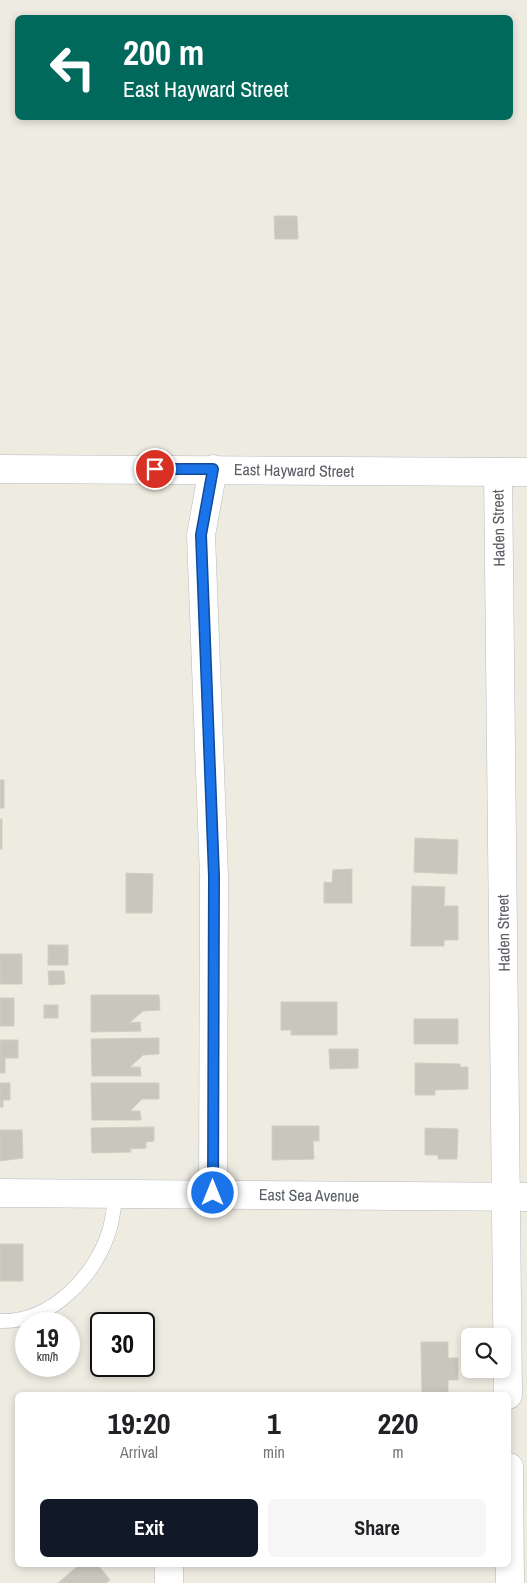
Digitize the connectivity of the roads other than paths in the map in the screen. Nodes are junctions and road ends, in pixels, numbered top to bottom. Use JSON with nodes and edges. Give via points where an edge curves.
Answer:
{"nodes":[{"id":1,"x":0,"y":469,"type":"edge"},
{"id":2,"x":213,"y":469,"type":"junction"},
{"id":3,"x":498,"y":472,"type":"junction"},
{"id":4,"x":527,"y":472,"type":"edge"},
{"id":5,"x":0,"y":1193,"type":"edge"},
{"id":6,"x":116,"y":1193,"type":"junction"},
{"id":7,"x":213,"y":1193,"type":"junction"},
{"id":8,"x":517,"y":1197,"type":"edge"},
{"id":9,"x":0,"y":1321,"type":"edge"},
{"id":10,"x":508,"y":1392,"type":"edge"},
{"id":11,"x":169,"y":1567,"type":"edge"},
{"id":12,"x":510,"y":1567,"type":"edge"},
{"id":13,"x":169,"y":1583,"type":"edge"},
{"id":14,"x":510,"y":1583,"type":"edge"}],
"edges":[{"from":1,"to":2,"type":"street","name":"East Hayward Street"},
{"from":2,"to":3,"type":"street","name":"East Hayward Street"},
{"from":2,"to":7,"type":"street","via":[[201,535],[214,876]]},
{"from":3,"to":4,"type":"street","name":"East Hayward Street"},
{"from":3,"to":8,"type":"street","name":"Haden Street"},
{"from":5,"to":6,"type":"street","name":"East Sea Avenue"},
{"from":6,"to":7,"type":"street","name":"East Sea Avenue"},
{"from":6,"to":9,"type":"lane","via":[[110,1229],[94,1264],[72,1291],[40,1312],[14,1322]]},
{"from":7,"to":8,"type":"street","name":"East Sea Avenue"},
{"from":8,"to":10,"type":"street","name":"Haden Street"},
{"from":11,"to":13,"type":"street"},
{"from":12,"to":14,"type":"street"}]}
